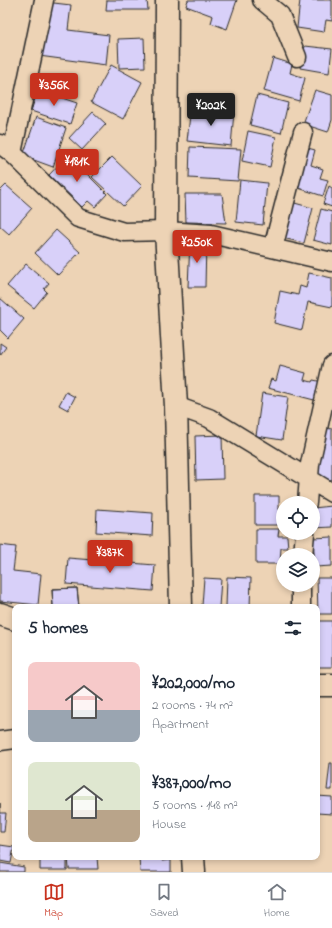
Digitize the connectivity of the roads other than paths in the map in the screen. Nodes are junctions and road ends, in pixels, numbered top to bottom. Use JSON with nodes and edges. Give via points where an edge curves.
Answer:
{"nodes":[{"id":1,"x":44,"y":0,"type":"edge"},
{"id":2,"x":167,"y":0,"type":"edge"},
{"id":3,"x":262,"y":0,"type":"edge"},
{"id":4,"x":297,"y":57,"type":"dead end"},
{"id":5,"x":303,"y":132,"type":"dead end"},
{"id":6,"x":6,"y":148,"type":"edge"},
{"id":7,"x":166,"y":231,"type":"junction"},
{"id":8,"x":273,"y":248,"type":"junction"},
{"id":9,"x":332,"y":262,"type":"edge"},
{"id":10,"x":332,"y":365,"type":"edge"},
{"id":11,"x":176,"y":406,"type":"junction"},
{"id":12,"x":308,"y":480,"type":"junction"},
{"id":13,"x":332,"y":493,"type":"edge"},
{"id":14,"x":307,"y":496,"type":"edge"},
{"id":15,"x":301,"y":592,"type":"edge"},
{"id":16,"x":181,"y":604,"type":"edge"},
{"id":17,"x":301,"y":604,"type":"edge"},
{"id":18,"x":0,"y":614,"type":"edge"},
{"id":19,"x":12,"y":617,"type":"edge"},
{"id":20,"x":320,"y":685,"type":"edge"},
{"id":21,"x":332,"y":685,"type":"edge"},
{"id":22,"x":12,"y":739,"type":"edge"},
{"id":23,"x":0,"y":741,"type":"edge"},
{"id":24,"x":193,"y":860,"type":"edge"},
{"id":25,"x":194,"y":872,"type":"edge"}],
"edges":[{"from":1,"to":6,"type":"street"},
{"from":2,"to":7,"type":"street"},
{"from":3,"to":4,"type":"street","via":[[280,15]]},
{"from":5,"to":8,"type":"street"},
{"from":6,"to":7,"type":"street","via":[[78,218],[124,232]]},
{"from":7,"to":8,"type":"street","via":[[211,234]]},
{"from":7,"to":11,"type":"street"},
{"from":8,"to":9,"type":"street"},
{"from":10,"to":12,"type":"street"},
{"from":11,"to":12,"type":"street","via":[[209,418]]},
{"from":11,"to":16,"type":"street"},
{"from":12,"to":13,"type":"street"},
{"from":12,"to":14,"type":"street"},
{"from":15,"to":17,"type":"street"},
{"from":18,"to":19,"type":"street"},
{"from":20,"to":21,"type":"street"},
{"from":22,"to":23,"type":"street"},
{"from":24,"to":25,"type":"street"}]}
